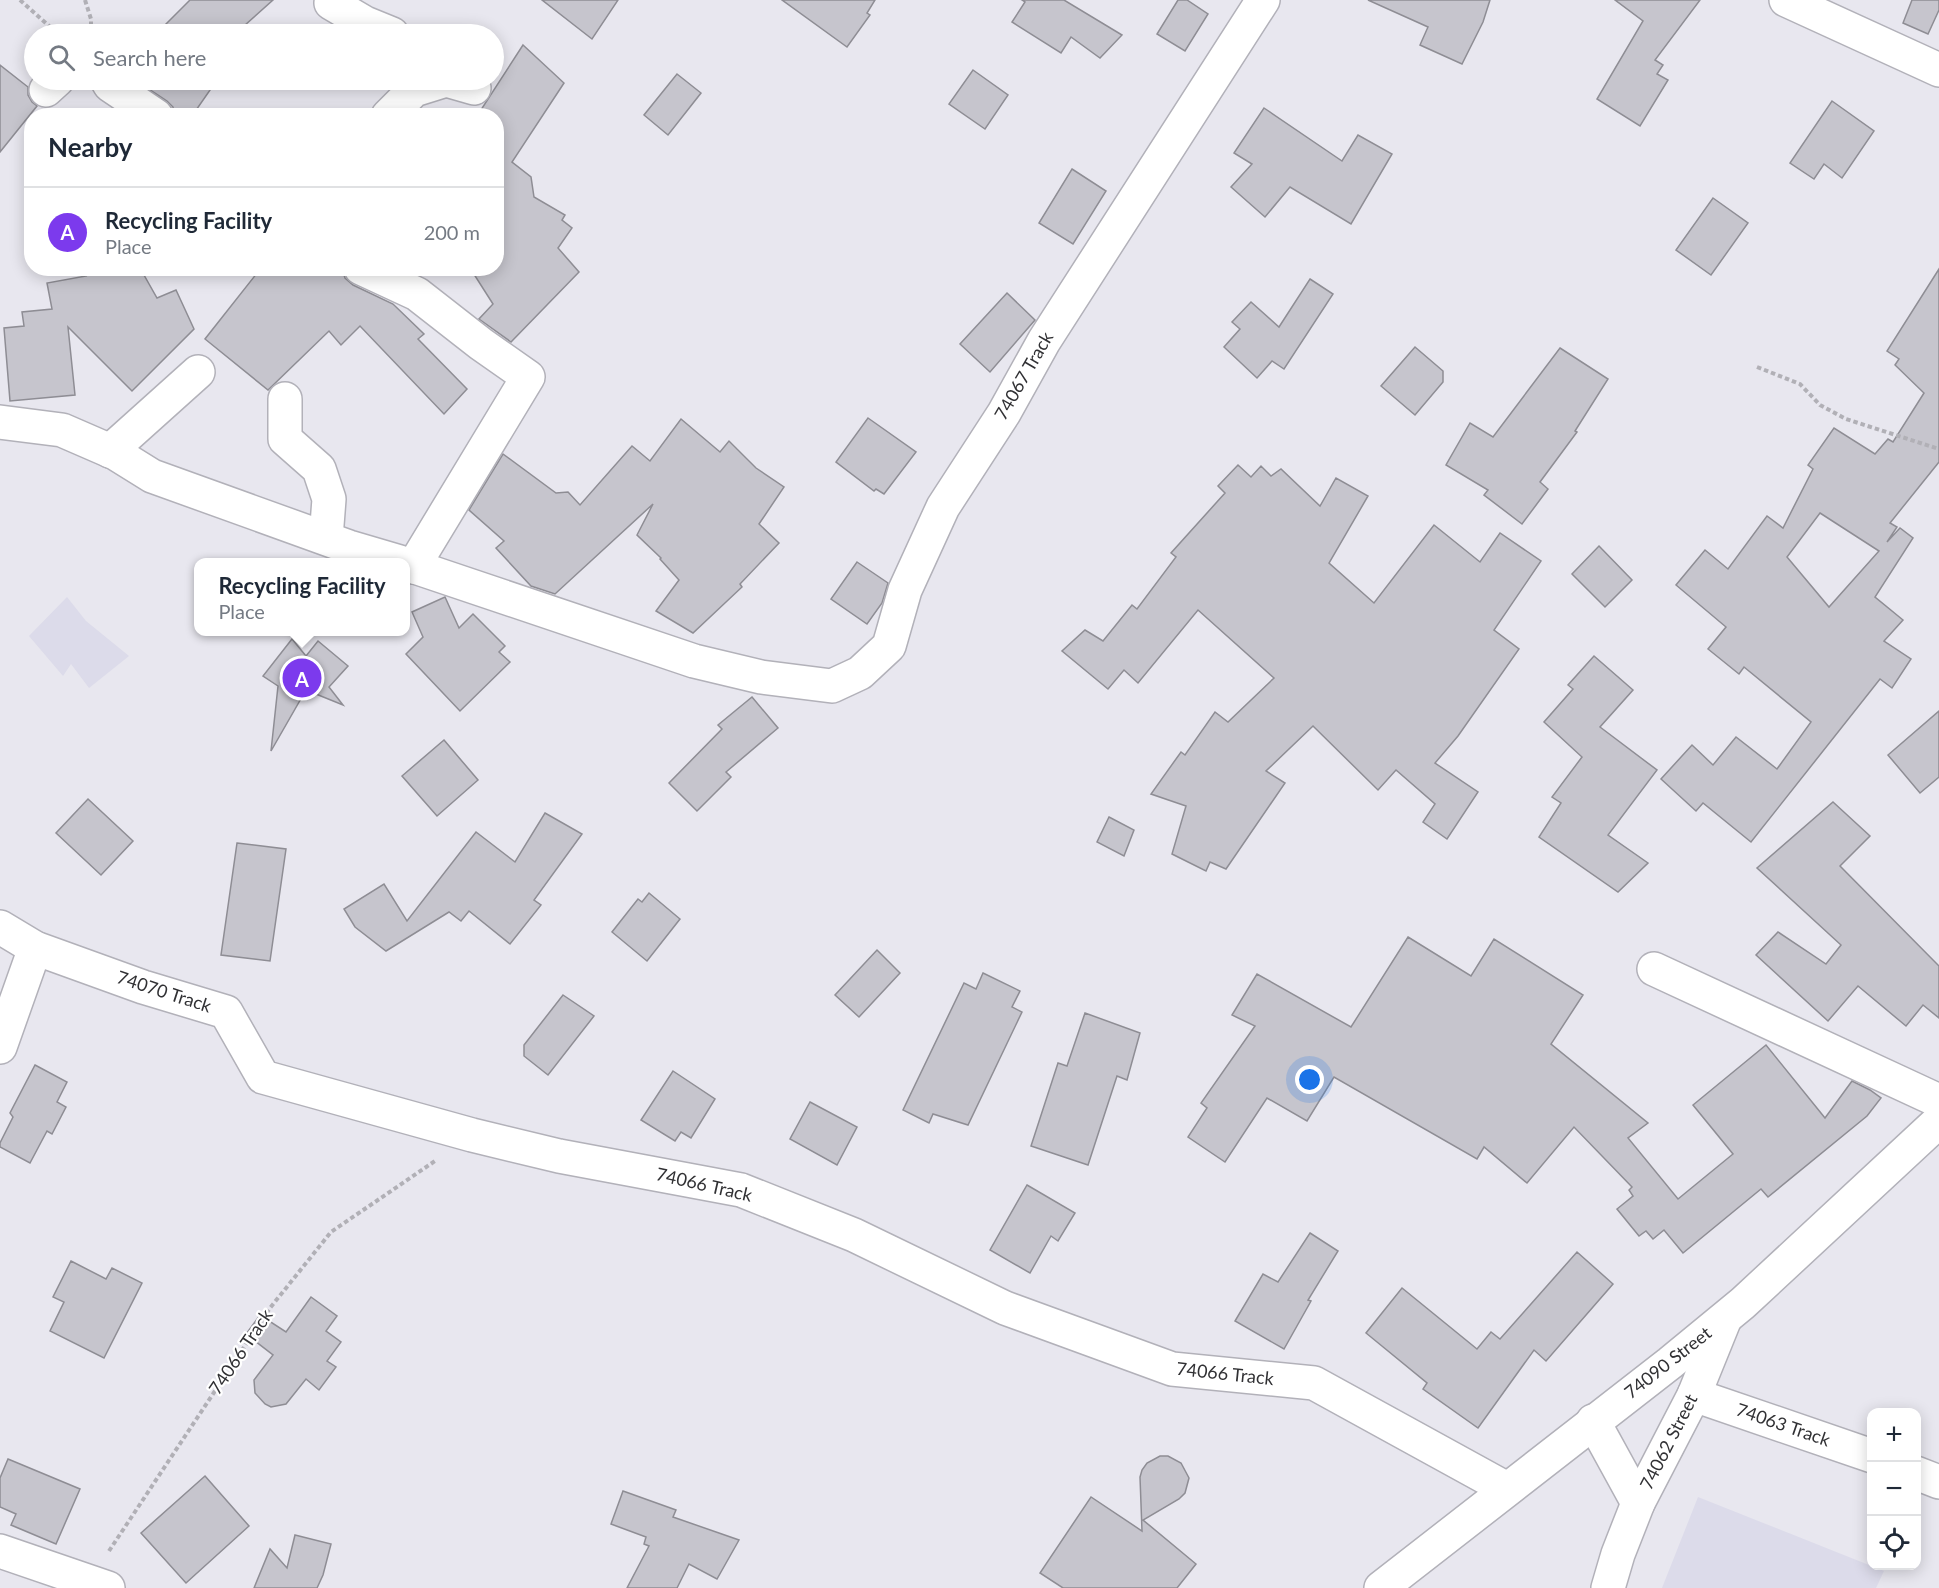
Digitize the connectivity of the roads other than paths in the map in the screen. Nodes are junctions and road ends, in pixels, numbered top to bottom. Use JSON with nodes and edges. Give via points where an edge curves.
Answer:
{"nodes":[{"id":1,"x":1263,"y":0,"type":"edge"},
{"id":2,"x":1786,"y":0,"type":"edge"},
{"id":3,"x":331,"y":3,"type":"dead end"},
{"id":4,"x":367,"y":24,"type":"edge"},
{"id":5,"x":1939,"y":70,"type":"edge"},
{"id":6,"x":117,"y":90,"type":"edge"},
{"id":7,"x":414,"y":90,"type":"edge"},
{"id":8,"x":144,"y":108,"type":"edge"},
{"id":9,"x":396,"y":108,"type":"edge"},
{"id":10,"x":378,"y":276,"type":"edge"},
{"id":11,"x":198,"y":372,"type":"dead end"},
{"id":12,"x":285,"y":399,"type":"dead end"},
{"id":13,"x":0,"y":422,"type":"edge"},
{"id":14,"x":110,"y":451,"type":"junction"},
{"id":15,"x":327,"y":538,"type":"junction"},
{"id":16,"x":388,"y":558,"type":"edge"},
{"id":17,"x":410,"y":558,"type":"edge"},
{"id":18,"x":410,"y":565,"type":"edge"},
{"id":19,"x":0,"y":927,"type":"edge"},
{"id":20,"x":36,"y":948,"type":"junction"},
{"id":21,"x":1654,"y":969,"type":"dead end"},
{"id":22,"x":0,"y":1047,"type":"edge"},
{"id":23,"x":1939,"y":1101,"type":"edge"},
{"id":24,"x":1939,"y":1121,"type":"edge"},
{"id":25,"x":472,"y":1135,"type":"joint"},
{"id":26,"x":1743,"y":1303,"type":"junction"},
{"id":27,"x":1694,"y":1395,"type":"junction"},
{"id":28,"x":1593,"y":1421,"type":"junction"},
{"id":29,"x":1867,"y":1454,"type":"edge"},
{"id":30,"x":1921,"y":1475,"type":"edge"},
{"id":31,"x":1939,"y":1482,"type":"edge"},
{"id":32,"x":1508,"y":1489,"type":"junction"},
{"id":33,"x":1638,"y":1503,"type":"junction"},
{"id":34,"x":0,"y":1551,"type":"edge"},
{"id":35,"x":98,"y":1584,"type":"edge"},
{"id":36,"x":1381,"y":1588,"type":"edge"},
{"id":37,"x":1608,"y":1588,"type":"edge"}],
"edges":[{"from":1,"to":18,"type":"street","name":"74067 Track","via":[[1044,341],[1004,413],[943,507],[905,590],[889,646],[860,673],[832,686],[761,677],[694,661]]},
{"from":2,"to":5,"type":"street"},
{"from":3,"to":4,"type":"street"},
{"from":6,"to":8,"type":"street"},
{"from":7,"to":9,"type":"street"},
{"from":10,"to":17,"type":"street","via":[[417,294],[528,377]]},
{"from":11,"to":14,"type":"street"},
{"from":12,"to":15,"type":"street","via":[[285,439],[319,469],[329,499]]},
{"from":13,"to":14,"type":"street","name":"74067 Track","via":[[62,430]]},
{"from":14,"to":15,"type":"street","name":"74067 Track","via":[[152,476]]},
{"from":15,"to":16,"type":"street","name":"74067 Track"},
{"from":19,"to":20,"type":"street","name":"74070 Track"},
{"from":20,"to":22,"type":"street"},
{"from":20,"to":25,"type":"street","name":"74070 Track","via":[[226,1012],[262,1077]]},
{"from":21,"to":23,"type":"street"},
{"from":24,"to":26,"type":"street","name":"74090 Street"},
{"from":25,"to":32,"type":"street","name":"74066 Track","via":[[559,1156],[741,1190],[854,1235],[1005,1308],[1172,1369],[1314,1383]]},
{"from":26,"to":27,"type":"street","name":"74062 Street","via":[[1723,1322]]},
{"from":26,"to":28,"type":"street","name":"74090 Street"},
{"from":27,"to":29,"type":"street","name":"74063 Track"},
{"from":27,"to":33,"type":"street","name":"74062 Street"},
{"from":28,"to":32,"type":"street","name":"74090 Street"},
{"from":28,"to":33,"type":"street"},
{"from":30,"to":31,"type":"street"},
{"from":32,"to":36,"type":"street","name":"74090 Street"},
{"from":33,"to":37,"type":"street","name":"74062 Street"},
{"from":34,"to":35,"type":"street"}]}
